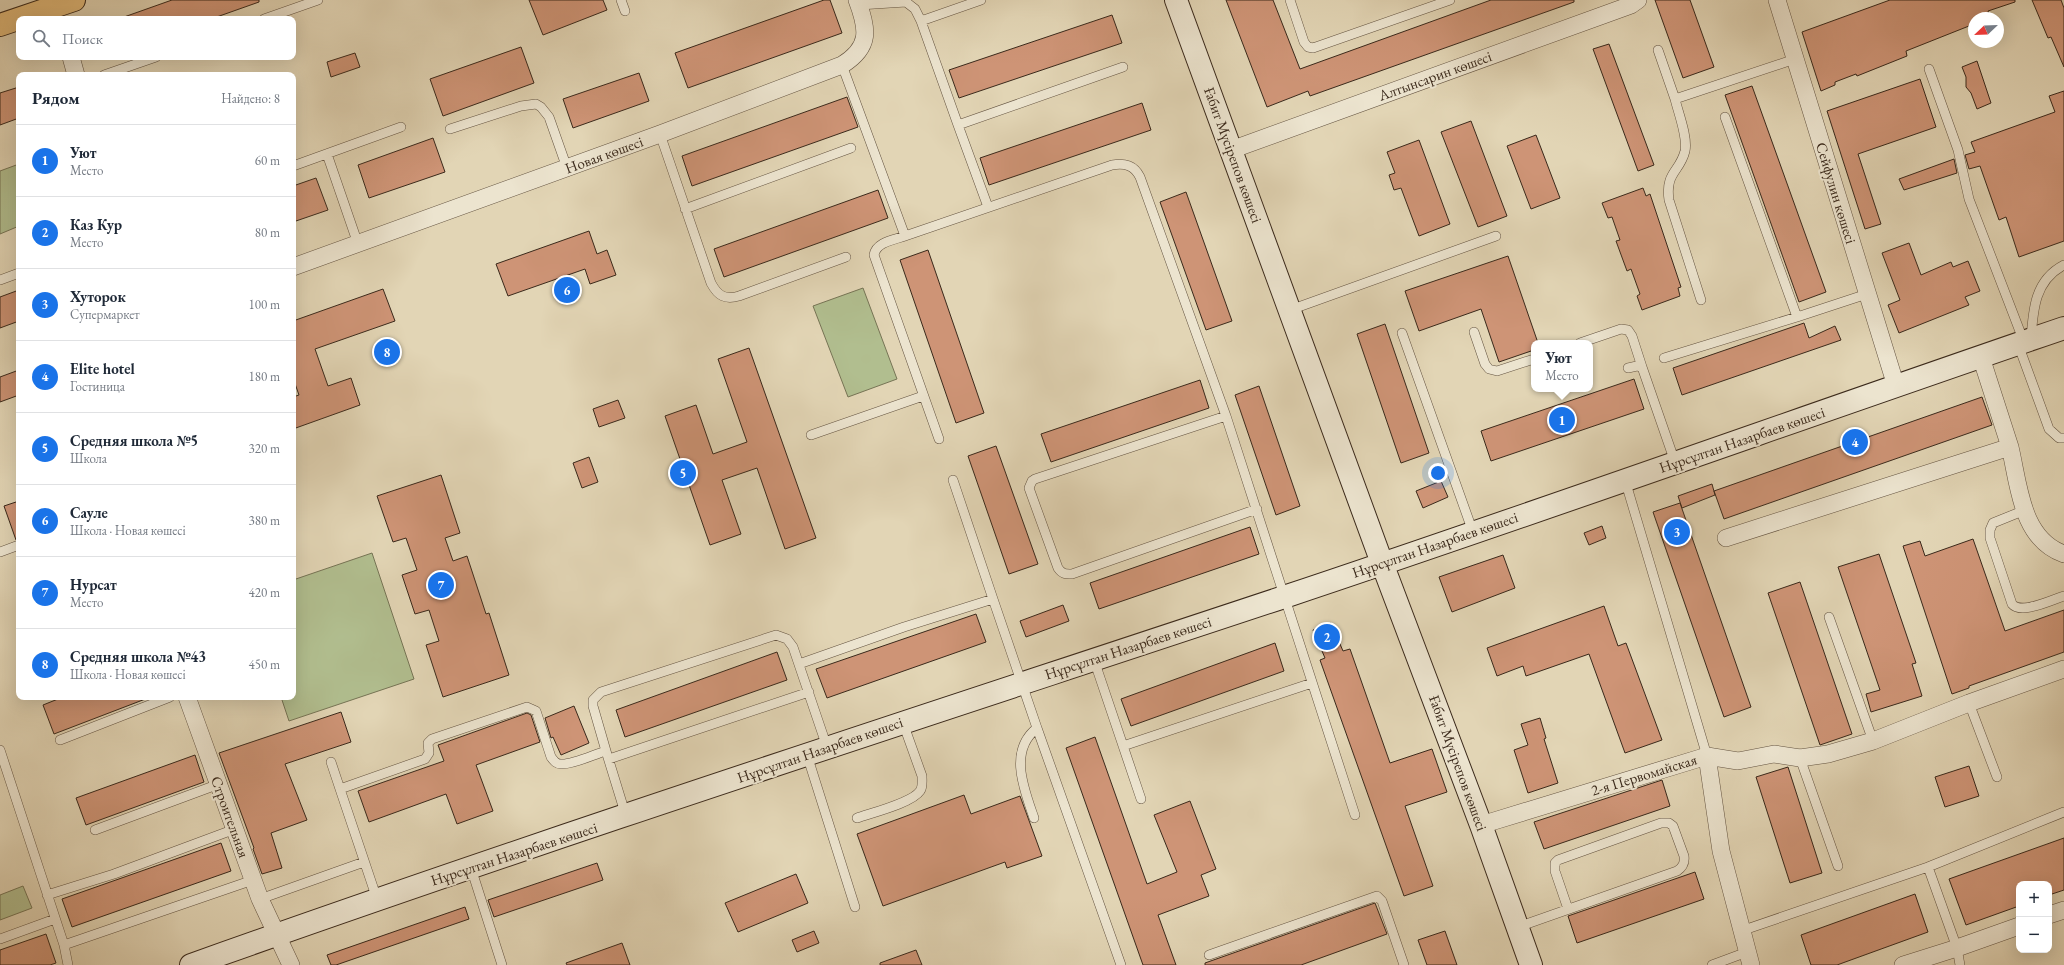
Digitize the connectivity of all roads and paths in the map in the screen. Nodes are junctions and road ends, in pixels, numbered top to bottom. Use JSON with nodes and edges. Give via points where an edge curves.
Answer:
{"nodes":[{"id":1,"x":318,"y":0,"type":"edge"},
{"id":2,"x":621,"y":0,"type":"edge"},
{"id":3,"x":982,"y":0,"type":"edge"},
{"id":4,"x":1176,"y":0,"type":"edge"},
{"id":5,"x":1290,"y":0,"type":"edge"},
{"id":6,"x":1450,"y":0,"type":"edge"},
{"id":7,"x":1638,"y":0,"type":"edge"},
{"id":8,"x":1778,"y":0,"type":"edge"},
{"id":9,"x":858,"y":2,"type":"edge"},
{"id":10,"x":63,"y":8,"type":"edge"},
{"id":11,"x":625,"y":11,"type":"dead end"},
{"id":12,"x":33,"y":16,"type":"edge"},
{"id":13,"x":273,"y":16,"type":"edge"},
{"id":14,"x":16,"y":21,"type":"edge"},
{"id":15,"x":921,"y":21,"type":"junction"},
{"id":16,"x":0,"y":25,"type":"edge"},
{"id":17,"x":1658,"y":50,"type":"dead end"},
{"id":18,"x":1795,"y":58,"type":"junction"},
{"id":19,"x":72,"y":60,"type":"edge"},
{"id":20,"x":147,"y":60,"type":"edge"},
{"id":21,"x":842,"y":65,"type":"junction"},
{"id":22,"x":1123,"y":67,"type":"dead end"},
{"id":23,"x":1929,"y":68,"type":"dead end"},
{"id":24,"x":75,"y":72,"type":"edge"},
{"id":25,"x":113,"y":72,"type":"edge"},
{"id":26,"x":1675,"y":99,"type":"junction"},
{"id":27,"x":1725,"y":118,"type":"dead end"},
{"id":28,"x":958,"y":125,"type":"junction"},
{"id":29,"x":401,"y":127,"type":"dead end"},
{"id":30,"x":450,"y":129,"type":"dead end"},
{"id":31,"x":660,"y":134,"type":"junction"},
{"id":32,"x":851,"y":148,"type":"dead end"},
{"id":33,"x":1231,"y":150,"type":"junction"},
{"id":34,"x":328,"y":154,"type":"junction"},
{"id":35,"x":296,"y":165,"type":"edge"},
{"id":36,"x":567,"y":168,"type":"junction"},
{"id":37,"x":988,"y":207,"type":"junction"},
{"id":38,"x":685,"y":209,"type":"junction"},
{"id":39,"x":905,"y":236,"type":"junction"},
{"id":40,"x":1496,"y":236,"type":"dead end"},
{"id":41,"x":358,"y":244,"type":"junction"},
{"id":42,"x":846,"y":257,"type":"dead end"},
{"id":43,"x":2064,"y":265,"type":"edge"},
{"id":44,"x":296,"y":266,"type":"edge"},
{"id":45,"x":16,"y":274,"type":"edge"},
{"id":46,"x":0,"y":280,"type":"edge"},
{"id":47,"x":1867,"y":294,"type":"junction"},
{"id":48,"x":1701,"y":300,"type":"dead end"},
{"id":49,"x":1290,"y":310,"type":"junction"},
{"id":50,"x":1797,"y":317,"type":"junction"},
{"id":51,"x":2064,"y":328,"type":"edge"},
{"id":52,"x":1474,"y":332,"type":"dead end"},
{"id":53,"x":1402,"y":333,"type":"dead end"},
{"id":54,"x":1589,"y":340,"type":"edge"},
{"id":55,"x":2024,"y":342,"type":"junction"},
{"id":56,"x":1981,"y":357,"type":"junction"},
{"id":57,"x":1664,"y":358,"type":"dead end"},
{"id":58,"x":1531,"y":360,"type":"edge"},
{"id":59,"x":1642,"y":367,"type":"junction"},
{"id":60,"x":1628,"y":368,"type":"dead end"},
{"id":61,"x":1896,"y":386,"type":"junction"},
{"id":62,"x":923,"y":396,"type":"junction"},
{"id":63,"x":1226,"y":416,"type":"junction"},
{"id":64,"x":811,"y":435,"type":"dead end"},
{"id":65,"x":2064,"y":438,"type":"edge"},
{"id":66,"x":939,"y":439,"type":"dead end"},
{"id":67,"x":2010,"y":447,"type":"junction"},
{"id":68,"x":1675,"y":462,"type":"junction"},
{"id":69,"x":953,"y":480,"type":"dead end"},
{"id":70,"x":1625,"y":480,"type":"junction"},
{"id":71,"x":1257,"y":509,"type":"junction"},
{"id":72,"x":2025,"y":510,"type":"junction"},
{"id":73,"x":1473,"y":532,"type":"junction"},
{"id":74,"x":1726,"y":538,"type":"dead end"},
{"id":75,"x":16,"y":546,"type":"edge"},
{"id":76,"x":0,"y":552,"type":"edge"},
{"id":77,"x":2064,"y":554,"type":"edge"},
{"id":78,"x":1382,"y":563,"type":"junction"},
{"id":79,"x":1285,"y":596,"type":"junction"},
{"id":80,"x":2064,"y":596,"type":"edge"},
{"id":81,"x":994,"y":598,"type":"junction"},
{"id":82,"x":1829,"y":618,"type":"dead end"},
{"id":83,"x":1094,"y":660,"type":"junction"},
{"id":84,"x":799,"y":664,"type":"junction"},
{"id":85,"x":2064,"y":669,"type":"edge"},
{"id":86,"x":1023,"y":683,"type":"junction"},
{"id":87,"x":1312,"y":683,"type":"junction"},
{"id":88,"x":809,"y":692,"type":"junction"},
{"id":89,"x":162,"y":700,"type":"edge"},
{"id":90,"x":189,"y":700,"type":"edge"},
{"id":91,"x":1969,"y":703,"type":"junction"},
{"id":92,"x":903,"y":722,"type":"junction"},
{"id":93,"x":1037,"y":728,"type":"junction"},
{"id":94,"x":60,"y":740,"type":"dead end"},
{"id":95,"x":1874,"y":741,"type":"junction"},
{"id":96,"x":1123,"y":746,"type":"junction"},
{"id":97,"x":827,"y":747,"type":"junction"},
{"id":98,"x":0,"y":750,"type":"edge"},
{"id":99,"x":806,"y":754,"type":"junction"},
{"id":100,"x":608,"y":755,"type":"junction"},
{"id":101,"x":1707,"y":756,"type":"junction"},
{"id":102,"x":1800,"y":758,"type":"junction"},
{"id":103,"x":332,"y":762,"type":"dead end"},
{"id":104,"x":1997,"y":777,"type":"dead end"},
{"id":105,"x":219,"y":784,"type":"junction"},
{"id":106,"x":340,"y":789,"type":"junction"},
{"id":107,"x":1141,"y":799,"type":"dead end"},
{"id":108,"x":2064,"y":812,"type":"edge"},
{"id":109,"x":1355,"y":815,"type":"dead end"},
{"id":110,"x":626,"y":816,"type":"junction"},
{"id":111,"x":857,"y":818,"type":"dead end"},
{"id":112,"x":1034,"y":818,"type":"dead end"},
{"id":113,"x":1482,"y":825,"type":"junction"},
{"id":114,"x":235,"y":829,"type":"junction"},
{"id":115,"x":95,"y":830,"type":"dead end"},
{"id":116,"x":364,"y":862,"type":"junction"},
{"id":117,"x":1838,"y":866,"type":"dead end"},
{"id":118,"x":1928,"y":867,"type":"junction"},
{"id":119,"x":471,"y":868,"type":"junction"},
{"id":120,"x":253,"y":880,"type":"junction"},
{"id":121,"x":47,"y":895,"type":"junction"},
{"id":122,"x":260,"y":898,"type":"junction"},
{"id":123,"x":377,"y":899,"type":"junction"},
{"id":124,"x":855,"y":907,"type":"dead end"},
{"id":125,"x":1568,"y":909,"type":"junction"},
{"id":126,"x":2064,"y":910,"type":"edge"},
{"id":127,"x":2052,"y":914,"type":"edge"},
{"id":128,"x":55,"y":919,"type":"junction"},
{"id":129,"x":1518,"y":927,"type":"junction"},
{"id":130,"x":2016,"y":927,"type":"edge"},
{"id":131,"x":1741,"y":931,"type":"junction"},
{"id":132,"x":278,"y":934,"type":"junction"},
{"id":133,"x":0,"y":939,"type":"edge"},
{"id":134,"x":64,"y":945,"type":"junction"},
{"id":135,"x":1957,"y":948,"type":"junction"},
{"id":136,"x":1209,"y":955,"type":"dead end"},
{"id":137,"x":1749,"y":958,"type":"edge"},
{"id":138,"x":68,"y":965,"type":"edge"},
{"id":139,"x":191,"y":965,"type":"edge"},
{"id":140,"x":291,"y":965,"type":"edge"},
{"id":141,"x":502,"y":965,"type":"edge"},
{"id":142,"x":1121,"y":965,"type":"edge"},
{"id":143,"x":1404,"y":965,"type":"edge"},
{"id":144,"x":1531,"y":965,"type":"edge"},
{"id":145,"x":1712,"y":965,"type":"edge"},
{"id":146,"x":1902,"y":965,"type":"edge"},
{"id":147,"x":1960,"y":965,"type":"edge"}],
"edges":[{"from":1,"to":13,"type":"lane"},
{"from":2,"to":11,"type":"lane"},
{"from":3,"to":15,"type":"lane"},
{"from":4,"to":33,"type":"main road","name":"Ғабит Мүсірепов көшесі"},
{"from":5,"to":6,"type":"lane","via":[[1304,42],[1313,48]]},
{"from":7,"to":33,"type":"street","name":"Алтынсарин көшесі","via":[[1631,5]]},
{"from":8,"to":18,"type":"street","name":"Сейфулин көшесі"},
{"from":9,"to":15,"type":"lane","via":[[906,2],[915,9]]},
{"from":9,"to":21,"type":"street","name":"Новая көшесі","via":[[865,30],[864,45]]},
{"from":10,"to":12,"type":"main road"},
{"from":14,"to":16,"type":"main road"},
{"from":15,"to":28,"type":"lane"},
{"from":17,"to":26,"type":"lane"},
{"from":18,"to":26,"type":"lane"},
{"from":18,"to":47,"type":"street","name":"Сейфулин көшесі"},
{"from":19,"to":24,"type":"street"},
{"from":20,"to":25,"type":"lane"},
{"from":21,"to":31,"type":"street","name":"Новая көшесі"},
{"from":21,"to":39,"type":"lane"},
{"from":22,"to":28,"type":"lane"},
{"from":23,"to":55,"type":"lane","via":[[1958,150],[1969,199]]},
{"from":26,"to":48,"type":"lane","via":[[1685,147],[1669,178],[1667,188]]},
{"from":27,"to":50,"type":"lane"},
{"from":28,"to":37,"type":"lane"},
{"from":29,"to":34,"type":"lane"},
{"from":30,"to":36,"type":"lane","via":[[521,106],[536,104],[549,117]]},
{"from":31,"to":36,"type":"street","name":"Новая көшесі"},
{"from":31,"to":38,"type":"lane"},
{"from":32,"to":38,"type":"lane"},
{"from":33,"to":49,"type":"main road","name":"Ғабит Мүсірепов көшесі"},
{"from":34,"to":35,"type":"lane"},
{"from":34,"to":41,"type":"lane"},
{"from":36,"to":41,"type":"street","name":"Новая көшесі"},
{"from":37,"to":39,"type":"lane"},
{"from":37,"to":63,"type":"lane","via":[[1112,165],[1125,164],[1135,169]]},
{"from":38,"to":42,"type":"lane","via":[[712,283],[718,294],[726,298],[740,296]]},
{"from":39,"to":62,"type":"lane","via":[[881,244],[874,255]]},
{"from":40,"to":49,"type":"lane"},
{"from":41,"to":44,"type":"street","name":"Новая көшесі"},
{"from":43,"to":55,"type":"lane","via":[[2046,277],[2040,288]]},
{"from":45,"to":46,"type":"lane"},
{"from":47,"to":50,"type":"lane"},
{"from":47,"to":61,"type":"street","name":"Сейфулин көшесі"},
{"from":49,"to":78,"type":"main road","name":"Ғабит Мүсірепов көшесі"},
{"from":50,"to":57,"type":"lane"},
{"from":51,"to":55,"type":"main road","name":"Нұрсұлтан Назарбаев көшесі"},
{"from":52,"to":58,"type":"lane","via":[[1489,369],[1497,371]]},
{"from":53,"to":73,"type":"lane"},
{"from":54,"to":59,"type":"lane","via":[[1621,329],[1628,330]]},
{"from":55,"to":56,"type":"main road","name":"Нұрсұлтан Назарбаев көшесі"},
{"from":55,"to":65,"type":"lane","via":[[2049,429],[2059,438]]},
{"from":56,"to":61,"type":"main road","name":"Нұрсұлтан Назарбаев көшесі"},
{"from":56,"to":67,"type":"street"},
{"from":59,"to":60,"type":"lane"},
{"from":59,"to":68,"type":"lane"},
{"from":61,"to":68,"type":"main road","name":"Нұрсұлтан Назарбаев көшесі"},
{"from":62,"to":64,"type":"lane"},
{"from":62,"to":66,"type":"lane"},
{"from":63,"to":71,"type":"lane"},
{"from":63,"to":71,"type":"lane","via":[[1036,479],[1029,488],[1058,568],[1066,574]]},
{"from":67,"to":72,"type":"street"},
{"from":67,"to":74,"type":"street"},
{"from":68,"to":70,"type":"main road","name":"Нұрсұлтан Назарбаев көшесі"},
{"from":69,"to":81,"type":"lane"},
{"from":70,"to":73,"type":"main road","name":"Нұрсұлтан Назарбаев көшесі"},
{"from":70,"to":101,"type":"lane"},
{"from":71,"to":79,"type":"lane"},
{"from":72,"to":77,"type":"street","via":[[2030,526],[2039,538]]},
{"from":72,"to":80,"type":"lane","via":[[1992,523],[1990,530],[1990,538],[2012,604],[2024,609]]},
{"from":73,"to":78,"type":"main road","name":"Нұрсұлтан Назарбаев көшесі"},
{"from":75,"to":76,"type":"lane"},
{"from":78,"to":79,"type":"main road","name":"Нұрсұлтан Назарбаев көшесі"},
{"from":78,"to":113,"type":"main road","name":"Ғабит Мүсірепов көшесі"},
{"from":79,"to":83,"type":"main road","name":"Нұрсұлтан Назарбаев көшесі"},
{"from":79,"to":87,"type":"lane"},
{"from":81,"to":84,"type":"lane"},
{"from":81,"to":86,"type":"lane"},
{"from":82,"to":95,"type":"lane"},
{"from":83,"to":86,"type":"main road","name":"Нұрсұлтан Назарбаев көшесі"},
{"from":83,"to":96,"type":"lane"},
{"from":84,"to":88,"type":"lane"},
{"from":84,"to":100,"type":"lane","via":[[787,639],[780,635],[771,636],[601,692],[593,700],[593,706]]},
{"from":85,"to":91,"type":"street","name":"2-я Первомайская"},
{"from":86,"to":92,"type":"main road","name":"Нұрсұлтан Назарбаев көшесі"},
{"from":86,"to":93,"type":"lane"},
{"from":87,"to":96,"type":"lane"},
{"from":87,"to":109,"type":"lane"},
{"from":88,"to":97,"type":"lane"},
{"from":88,"to":100,"type":"lane"},
{"from":89,"to":94,"type":"lane"},
{"from":90,"to":105,"type":"street","name":"Строительная"},
{"from":91,"to":95,"type":"street","name":"2-я Первомайская"},
{"from":91,"to":104,"type":"lane"},
{"from":92,"to":97,"type":"main road","name":"Нұрсұлтан Назарбаев көшесі"},
{"from":92,"to":111,"type":"lane","via":[[922,776],[922,786],[910,799]]},
{"from":93,"to":112,"type":"lane","via":[[1026,739],[1020,764],[1023,786]]},
{"from":93,"to":142,"type":"lane"},
{"from":95,"to":102,"type":"street","name":"2-я Первомайская","via":[[1828,754]]},
{"from":96,"to":107,"type":"lane"},
{"from":97,"to":99,"type":"main road","name":"Нұрсұлтан Назарбаев көшесі"},
{"from":98,"to":121,"type":"lane"},
{"from":99,"to":110,"type":"main road","name":"Нұрсұлтан Назарбаев көшесі"},
{"from":99,"to":124,"type":"lane"},
{"from":100,"to":106,"type":"lane","via":[[561,764],[555,762],[551,757],[536,711],[527,707],[432,739],[428,743],[425,759]]},
{"from":100,"to":110,"type":"lane"},
{"from":101,"to":102,"type":"street","name":"2-я Первомайская","via":[[1738,761],[1774,754]]},
{"from":101,"to":113,"type":"street","name":"2-я Первомайская"},
{"from":101,"to":131,"type":"street","via":[[1721,851]]},
{"from":102,"to":117,"type":"lane"},
{"from":103,"to":106,"type":"lane"},
{"from":105,"to":114,"type":"street","name":"Строительная"},
{"from":105,"to":115,"type":"lane"},
{"from":106,"to":116,"type":"lane"},
{"from":108,"to":118,"type":"lane"},
{"from":110,"to":119,"type":"main road","name":"Нұрсұлтан Назарбаев көшесі"},
{"from":113,"to":129,"type":"main road","name":"Ғабит Мүсірепов көшесі"},
{"from":114,"to":120,"type":"street","name":"Строительная"},
{"from":114,"to":121,"type":"lane","via":[[114,874]]},
{"from":116,"to":122,"type":"lane"},
{"from":116,"to":123,"type":"lane"},
{"from":118,"to":131,"type":"lane"},
{"from":118,"to":135,"type":"lane"},
{"from":119,"to":123,"type":"main road","name":"Нұрсұлтан Назарбаев көшесі"},
{"from":119,"to":141,"type":"lane"},
{"from":120,"to":122,"type":"street","name":"Строительная"},
{"from":120,"to":134,"type":"lane"},
{"from":121,"to":128,"type":"lane"},
{"from":122,"to":132,"type":"street","name":"Строительная"},
{"from":123,"to":132,"type":"main road","name":"Нұрсұлтан Назарбаев көшесі"},
{"from":125,"to":125,"type":"lane","via":[[1681,868],[1684,856],[1673,826],[1661,823],[1558,860],[1555,863],[1555,871]]},
{"from":125,"to":129,"type":"lane"},
{"from":126,"to":127,"type":"street"},
{"from":128,"to":133,"type":"lane"},
{"from":128,"to":134,"type":"lane"},
{"from":129,"to":144,"type":"main road","name":"Ғабит Мүсірепов көшесі"},
{"from":130,"to":135,"type":"street"},
{"from":131,"to":137,"type":"street"},
{"from":132,"to":139,"type":"main road","name":"Нұрсұлтан Назарбаев көшесі"},
{"from":132,"to":140,"type":"street","name":"Строительная"},
{"from":134,"to":138,"type":"lane"},
{"from":135,"to":146,"type":"street"},
{"from":135,"to":147,"type":"lane"},
{"from":136,"to":143,"type":"lane","via":[[1377,896],[1382,902]]},
{"from":137,"to":145,"type":"lane"}]}
